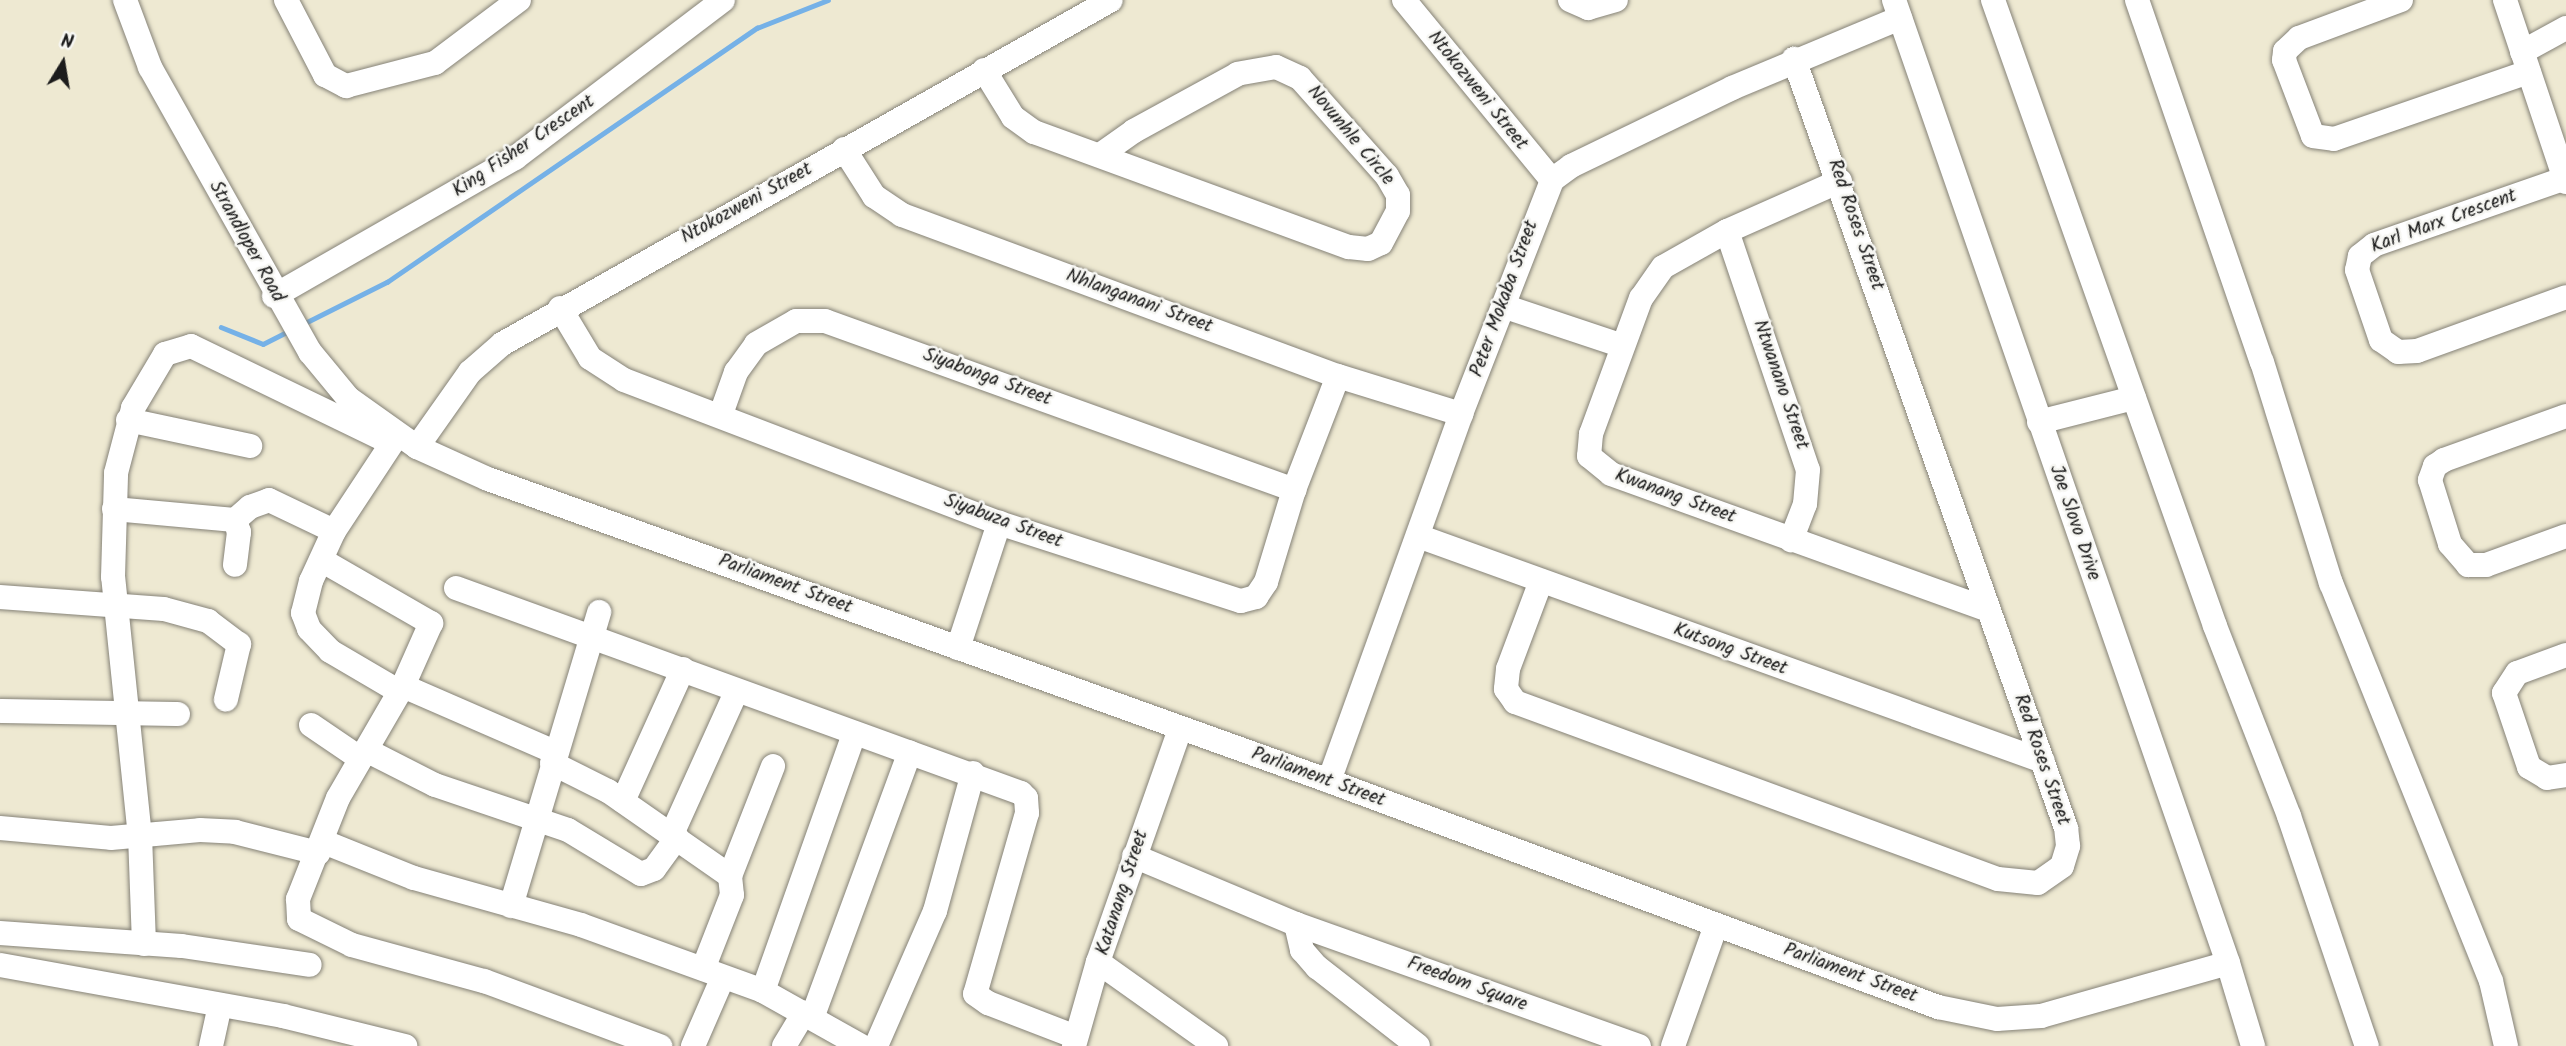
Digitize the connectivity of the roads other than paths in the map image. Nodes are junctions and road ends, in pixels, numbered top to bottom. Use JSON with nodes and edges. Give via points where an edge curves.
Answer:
{"nodes":[{"id":1,"x":125,"y":0,"type":"edge"},
{"id":2,"x":286,"y":0,"type":"edge"},
{"id":3,"x":519,"y":0,"type":"edge"},
{"id":4,"x":723,"y":0,"type":"edge"},
{"id":5,"x":1111,"y":0,"type":"edge"},
{"id":6,"x":1404,"y":0,"type":"edge"},
{"id":7,"x":1570,"y":0,"type":"edge"},
{"id":8,"x":1616,"y":0,"type":"edge"},
{"id":9,"x":1993,"y":0,"type":"edge"},
{"id":10,"x":2137,"y":0,"type":"edge"},
{"id":11,"x":2401,"y":0,"type":"edge"},
{"id":12,"x":2505,"y":0,"type":"edge"},
{"id":13,"x":1897,"y":9,"type":"edge"},
{"id":14,"x":2566,"y":28,"type":"edge"},
{"id":15,"x":1794,"y":60,"type":"junction"},
{"id":16,"x":2525,"y":62,"type":"junction"},
{"id":17,"x":984,"y":70,"type":"junction"},
{"id":18,"x":844,"y":149,"type":"junction"},
{"id":19,"x":1100,"y":155,"type":"junction"},
{"id":20,"x":1552,"y":180,"type":"junction"},
{"id":21,"x":2566,"y":180,"type":"edge"},
{"id":22,"x":1840,"y":181,"type":"junction"},
{"id":23,"x":1727,"y":231,"type":"junction"},
{"id":24,"x":274,"y":296,"type":"junction"},
{"id":25,"x":2566,"y":297,"type":"edge"},
{"id":26,"x":1503,"y":306,"type":"junction"},
{"id":27,"x":559,"y":308,"type":"junction"},
{"id":28,"x":1623,"y":346,"type":"junction"},
{"id":29,"x":1338,"y":376,"type":"junction"},
{"id":30,"x":2134,"y":398,"type":"junction"},
{"id":31,"x":721,"y":414,"type":"junction"},
{"id":32,"x":1461,"y":414,"type":"junction"},
{"id":33,"x":2566,"y":416,"type":"edge"},
{"id":34,"x":128,"y":420,"type":"junction"},
{"id":35,"x":2039,"y":422,"type":"junction"},
{"id":36,"x":402,"y":442,"type":"junction"},
{"id":37,"x":250,"y":446,"type":"dead end"},
{"id":38,"x":1294,"y":490,"type":"junction"},
{"id":39,"x":114,"y":509,"type":"junction"},
{"id":40,"x":235,"y":520,"type":"junction"},
{"id":41,"x":999,"y":523,"type":"junction"},
{"id":42,"x":334,"y":531,"type":"junction"},
{"id":43,"x":1418,"y":536,"type":"junction"},
{"id":44,"x":2566,"y":536,"type":"edge"},
{"id":45,"x":1791,"y":540,"type":"junction"},
{"id":46,"x":323,"y":561,"type":"junction"},
{"id":47,"x":235,"y":565,"type":"dead end"},
{"id":48,"x":1541,"y":581,"type":"junction"},
{"id":49,"x":456,"y":588,"type":"dead end"},
{"id":50,"x":0,"y":597,"type":"edge"},
{"id":51,"x":115,"y":606,"type":"junction"},
{"id":52,"x":1988,"y":610,"type":"junction"},
{"id":53,"x":595,"y":623,"type":"junction"},
{"id":54,"x":958,"y":648,"type":"junction"},
{"id":55,"x":2566,"y":654,"type":"edge"},
{"id":56,"x":683,"y":668,"type":"junction"},
{"id":57,"x":401,"y":689,"type":"junction"},
{"id":58,"x":736,"y":692,"type":"junction"},
{"id":59,"x":226,"y":699,"type":"dead end"},
{"id":60,"x":0,"y":711,"type":"edge"},
{"id":61,"x":178,"y":714,"type":"dead end"},
{"id":62,"x":124,"y":715,"type":"junction"},
{"id":63,"x":311,"y":725,"type":"dead end"},
{"id":64,"x":1181,"y":729,"type":"junction"},
{"id":65,"x":854,"y":734,"type":"junction"},
{"id":66,"x":910,"y":752,"type":"junction"},
{"id":67,"x":364,"y":754,"type":"junction"},
{"id":68,"x":553,"y":757,"type":"junction"},
{"id":69,"x":2043,"y":761,"type":"junction"},
{"id":70,"x":773,"y":766,"type":"dead end"},
{"id":71,"x":973,"y":773,"type":"junction"},
{"id":72,"x":2566,"y":775,"type":"edge"},
{"id":73,"x":1329,"y":781,"type":"junction"},
{"id":74,"x":623,"y":801,"type":"junction"},
{"id":75,"x":536,"y":820,"type":"junction"},
{"id":76,"x":0,"y":828,"type":"edge"},
{"id":77,"x":675,"y":836,"type":"junction"},
{"id":78,"x":140,"y":837,"type":"junction"},
{"id":79,"x":321,"y":848,"type":"junction"},
{"id":80,"x":1134,"y":856,"type":"junction"},
{"id":81,"x":730,"y":876,"type":"junction"},
{"id":82,"x":511,"y":906,"type":"junction"},
{"id":83,"x":1296,"y":924,"type":"junction"},
{"id":84,"x":1716,"y":925,"type":"junction"},
{"id":85,"x":0,"y":933,"type":"edge"},
{"id":86,"x":144,"y":944,"type":"junction"},
{"id":87,"x":1098,"y":962,"type":"junction"},
{"id":88,"x":2228,"y":963,"type":"junction"},
{"id":89,"x":0,"y":965,"type":"edge"},
{"id":90,"x":310,"y":965,"type":"dead end"},
{"id":91,"x":713,"y":973,"type":"junction"},
{"id":92,"x":763,"y":991,"type":"junction"},
{"id":93,"x":220,"y":1005,"type":"junction"},
{"id":94,"x":808,"y":1015,"type":"junction"},
{"id":95,"x":1075,"y":1041,"type":"edge"},
{"id":96,"x":211,"y":1046,"type":"edge"},
{"id":97,"x":405,"y":1046,"type":"edge"},
{"id":98,"x":660,"y":1046,"type":"edge"},
{"id":99,"x":693,"y":1046,"type":"edge"},
{"id":100,"x":784,"y":1046,"type":"edge"},
{"id":101,"x":861,"y":1046,"type":"edge"},
{"id":102,"x":876,"y":1046,"type":"edge"},
{"id":103,"x":1216,"y":1046,"type":"edge"},
{"id":104,"x":1418,"y":1046,"type":"edge"},
{"id":105,"x":1639,"y":1046,"type":"edge"},
{"id":106,"x":1673,"y":1046,"type":"edge"},
{"id":107,"x":2253,"y":1046,"type":"edge"},
{"id":108,"x":2367,"y":1046,"type":"edge"},
{"id":109,"x":2506,"y":1046,"type":"edge"}],
"edges":[{"from":1,"to":24,"type":"street","name":"Strandloper Road","via":[[150,67]]},
{"from":2,"to":3,"type":"street","via":[[325,75],[346,86],[435,63]]},
{"from":4,"to":24,"type":"street","name":"King Fisher Crescent","via":[[515,158]]},
{"from":5,"to":17,"type":"street","name":"Ntokozweni Street"},
{"from":6,"to":20,"type":"street","name":"Ntokozweni Street"},
{"from":7,"to":8,"type":"street","via":[[1588,8]]},
{"from":9,"to":30,"type":"street"},
{"from":10,"to":109,"type":"street","via":[[2262,362],[2331,583],[2491,981]]},
{"from":11,"to":16,"type":"street","via":[[2299,38],[2285,51],[2284,60],[2313,136],[2334,139]]},
{"from":12,"to":16,"type":"street"},
{"from":13,"to":15,"type":"street"},
{"from":13,"to":35,"type":"street","name":"Joe Slovo Drive"},
{"from":14,"to":16,"type":"street"},
{"from":15,"to":20,"type":"street","via":[[1584,159]]},
{"from":15,"to":22,"type":"street","name":"Red Roses Street"},
{"from":16,"to":21,"type":"street"},
{"from":17,"to":18,"type":"street","name":"Ntokozweni Street"},
{"from":17,"to":19,"type":"street","name":"Novunhle Circle","via":[[1018,122]]},
{"from":18,"to":27,"type":"street","name":"Ntokozweni Street"},
{"from":18,"to":29,"type":"street","name":"Nhlanganani Street","via":[[874,196],[902,215]]},
{"from":19,"to":19,"type":"street","name":"Novunhle Circle","via":[[1359,249],[1381,243],[1400,203],[1387,176],[1308,87],[1293,73],[1276,67],[1238,74]]},
{"from":20,"to":26,"type":"street","name":"Peter Mokaba Street"},
{"from":21,"to":25,"type":"street","name":"Karl Marx Crescent","via":[[2374,244],[2360,256],[2357,270],[2381,340],[2398,352],[2417,351]]},
{"from":22,"to":23,"type":"street","name":"Kwanang Street"},
{"from":22,"to":52,"type":"street","name":"Red Roses Street"},
{"from":23,"to":28,"type":"street","name":"Kwanang Street","via":[[1663,267],[1641,298]]},
{"from":23,"to":45,"type":"street","name":"Ntwanano Street","via":[[1808,470],[1808,492]]},
{"from":24,"to":36,"type":"street","name":"Strandloper Road","via":[[332,381]]},
{"from":26,"to":28,"type":"street"},
{"from":26,"to":32,"type":"street","name":"Peter Mokaba Street"},
{"from":27,"to":31,"type":"street","name":"Siyabuza Street","via":[[590,358],[606,370]]},
{"from":27,"to":36,"type":"street","name":"Ntokozweni Street","via":[[478,363]]},
{"from":28,"to":45,"type":"street","name":"Kwanang Street","via":[[1589,441],[1589,456],[1595,465]]},
{"from":29,"to":32,"type":"street","name":"Nhlanganani Street"},
{"from":29,"to":38,"type":"street","name":"Siyabuza Street"},
{"from":30,"to":35,"type":"street"},
{"from":30,"to":108,"type":"street","via":[[2290,816]]},
{"from":31,"to":38,"type":"street","name":"Siyabonga Street","via":[[736,373],[756,344],[796,321],[825,321]]},
{"from":31,"to":41,"type":"street","name":"Siyabuza Street"},
{"from":32,"to":43,"type":"street","name":"Peter Mokaba Street"},
{"from":33,"to":44,"type":"street","via":[[2444,460],[2435,466],[2430,480],[2450,544],[2468,565],[2486,565]]},
{"from":34,"to":36,"type":"street","name":"Parliament Street","via":[[165,354],[183,345]]},
{"from":34,"to":37,"type":"street"},
{"from":34,"to":39,"type":"street","via":[[116,473]]},
{"from":35,"to":88,"type":"street","name":"Joe Slovo Drive"},
{"from":36,"to":42,"type":"street","name":"Ntokozweni Street"},
{"from":36,"to":54,"type":"street","name":"Parliament Street","via":[[488,479]]},
{"from":38,"to":41,"type":"street","name":"Siyabuza Street","via":[[1262,592],[1241,601]]},
{"from":39,"to":40,"type":"street"},
{"from":39,"to":51,"type":"street"},
{"from":40,"to":42,"type":"street","via":[[250,507],[269,500]]},
{"from":40,"to":47,"type":"street","via":[[239,533]]},
{"from":41,"to":54,"type":"street"},
{"from":42,"to":46,"type":"street","name":"Ntokozweni Street"},
{"from":43,"to":48,"type":"street","name":"Kutsong Street"},
{"from":43,"to":73,"type":"street","name":"Peter Mokaba Street"},
{"from":45,"to":52,"type":"street","name":"Kwanang Street"},
{"from":46,"to":57,"type":"street","name":"Ntokozweni Street","via":[[304,605],[309,629],[330,651]]},
{"from":46,"to":57,"type":"street","via":[[431,623]]},
{"from":48,"to":69,"type":"street","name":"Kutsong Street"},
{"from":48,"to":69,"type":"street","name":"Red Roses Street","via":[[1508,669],[1508,696],[1732,784],[2025,885],[2056,873],[2068,846]]},
{"from":49,"to":53,"type":"street"},
{"from":50,"to":51,"type":"street"},
{"from":51,"to":59,"type":"street","via":[[181,611],[235,638],[239,651]]},
{"from":51,"to":62,"type":"street"},
{"from":52,"to":69,"type":"street","name":"Red Roses Street"},
{"from":53,"to":56,"type":"street"},
{"from":53,"to":68,"type":"street"},
{"from":54,"to":64,"type":"street","name":"Parliament Street"},
{"from":55,"to":72,"type":"street","via":[[2517,673],[2504,694],[2529,767],[2547,778]]},
{"from":56,"to":58,"type":"street"},
{"from":56,"to":74,"type":"street"},
{"from":57,"to":67,"type":"street"},
{"from":57,"to":68,"type":"street","name":"Ntokozweni Street"},
{"from":58,"to":65,"type":"street"},
{"from":58,"to":77,"type":"street"},
{"from":60,"to":62,"type":"street"},
{"from":61,"to":62,"type":"street"},
{"from":62,"to":78,"type":"street"},
{"from":63,"to":67,"type":"street"},
{"from":64,"to":73,"type":"street","name":"Parliament Street"},
{"from":64,"to":80,"type":"street","name":"Katanang Street"},
{"from":65,"to":66,"type":"street"},
{"from":65,"to":92,"type":"street"},
{"from":66,"to":71,"type":"street"},
{"from":66,"to":94,"type":"street"},
{"from":67,"to":75,"type":"street","via":[[435,785]]},
{"from":67,"to":79,"type":"street","via":[[338,798]]},
{"from":68,"to":74,"type":"street","name":"Ntokozweni Street"},
{"from":68,"to":75,"type":"street"},
{"from":70,"to":81,"type":"street"},
{"from":71,"to":95,"type":"street","via":[[1021,793],[1028,805],[975,994]]},
{"from":71,"to":102,"type":"street","via":[[936,911]]},
{"from":73,"to":84,"type":"street","name":"Parliament Street"},
{"from":74,"to":77,"type":"street","name":"Ntokozweni Street"},
{"from":75,"to":77,"type":"street","via":[[580,835],[641,874],[654,869]]},
{"from":75,"to":82,"type":"street"},
{"from":76,"to":78,"type":"street","via":[[79,837]]},
{"from":77,"to":81,"type":"street","name":"Ntokozweni Street"},
{"from":78,"to":79,"type":"street","via":[[178,831],[235,832]]},
{"from":78,"to":86,"type":"street"},
{"from":79,"to":82,"type":"street"},
{"from":79,"to":98,"type":"street","via":[[296,907],[306,926],[373,952],[519,992]]},
{"from":80,"to":83,"type":"street","name":"Freedom Square"},
{"from":80,"to":87,"type":"street","name":"Katanang Street"},
{"from":81,"to":91,"type":"street","via":[[732,895]]},
{"from":82,"to":91,"type":"street","via":[[581,925]]},
{"from":83,"to":104,"type":"street","via":[[1303,950],[1317,967]]},
{"from":83,"to":105,"type":"street","name":"Freedom Square"},
{"from":84,"to":88,"type":"street","name":"Parliament Street","via":[[1938,1007],[1997,1019],[2069,1010]]},
{"from":84,"to":106,"type":"street"},
{"from":85,"to":86,"type":"street"},
{"from":86,"to":90,"type":"street"},
{"from":87,"to":95,"type":"street"},
{"from":87,"to":103,"type":"street","name":"Katanang Street"},
{"from":88,"to":107,"type":"street","name":"Joe Slovo Drive"},
{"from":89,"to":93,"type":"street"},
{"from":91,"to":92,"type":"street"},
{"from":91,"to":99,"type":"street"},
{"from":92,"to":94,"type":"street"},
{"from":93,"to":96,"type":"street"},
{"from":93,"to":97,"type":"street"},
{"from":94,"to":100,"type":"street"},
{"from":94,"to":101,"type":"street"}]}
